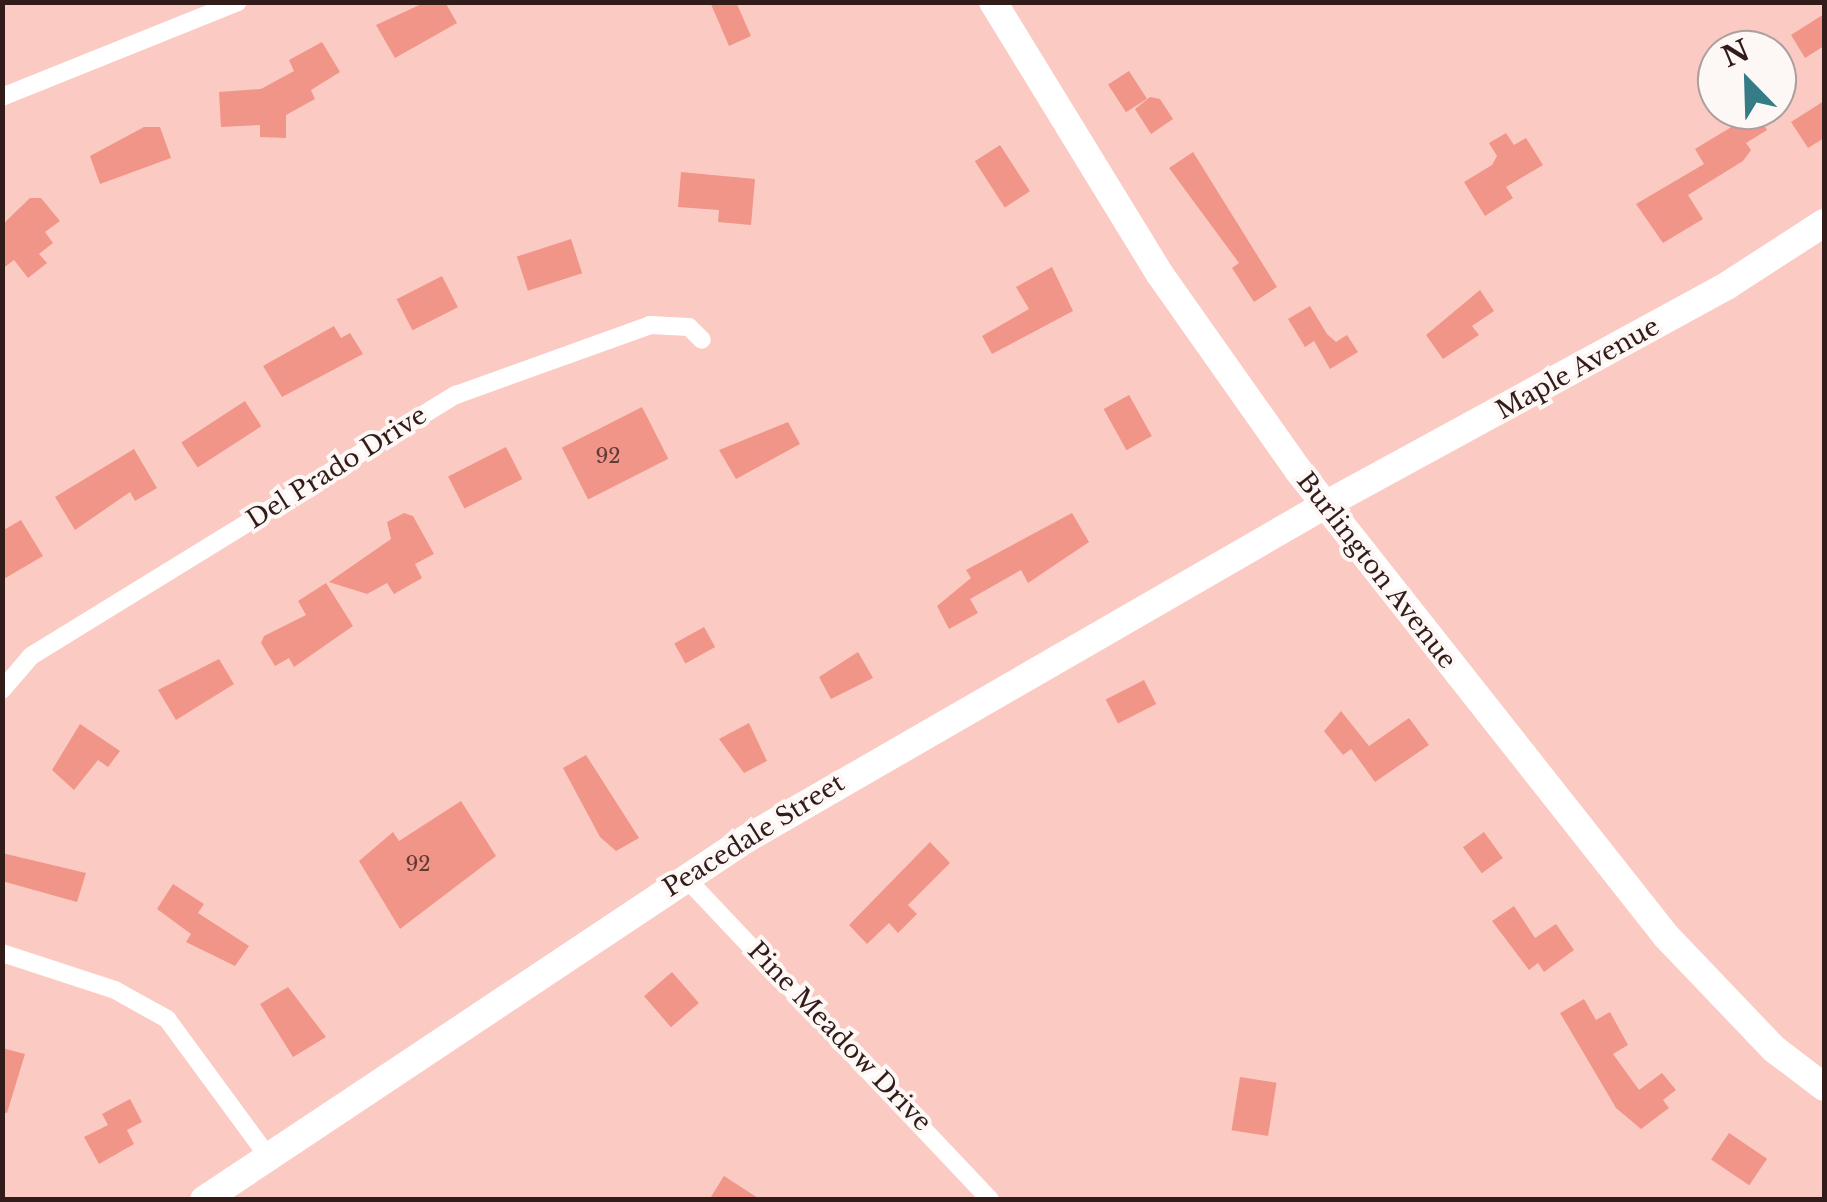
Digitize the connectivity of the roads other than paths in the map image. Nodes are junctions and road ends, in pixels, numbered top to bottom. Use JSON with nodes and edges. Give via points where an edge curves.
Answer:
{"nodes":[{"id":1,"x":238,"y":2,"type":"edge"},
{"id":2,"x":993,"y":2,"type":"edge"},
{"id":3,"x":2,"y":97,"type":"edge"},
{"id":4,"x":1824,"y":222,"type":"edge"},
{"id":5,"x":702,"y":340,"type":"dead end"},
{"id":6,"x":1326,"y":505,"type":"junction"},
{"id":7,"x":2,"y":690,"type":"edge"},
{"id":8,"x":684,"y":877,"type":"junction"},
{"id":9,"x":2,"y":954,"type":"edge"},
{"id":10,"x":1824,"y":1087,"type":"edge"},
{"id":11,"x":270,"y":1159,"type":"junction"},
{"id":12,"x":204,"y":1200,"type":"edge"},
{"id":13,"x":990,"y":1200,"type":"edge"}],
"edges":[{"from":1,"to":3,"type":"street"},
{"from":2,"to":6,"type":"main road","name":"Burlington Avenue","via":[[1159,273]]},
{"from":4,"to":6,"type":"main road","name":"Maple Avenue","via":[[1728,285]]},
{"from":5,"to":7,"type":"street","name":"Del Prado Drive","via":[[690,328],[650,325],[456,395],[31,656]]},
{"from":6,"to":8,"type":"main road","name":"Peacedale Street"},
{"from":6,"to":10,"type":"main road","name":"Burlington Avenue","via":[[1666,936],[1774,1049]]},
{"from":8,"to":11,"type":"main road","name":"Peacedale Street"},
{"from":8,"to":13,"type":"street","name":"Pine Meadow Drive"},
{"from":9,"to":11,"type":"street","via":[[115,990],[167,1019]]},
{"from":11,"to":12,"type":"main road","name":"Peacedale Street"}]}
